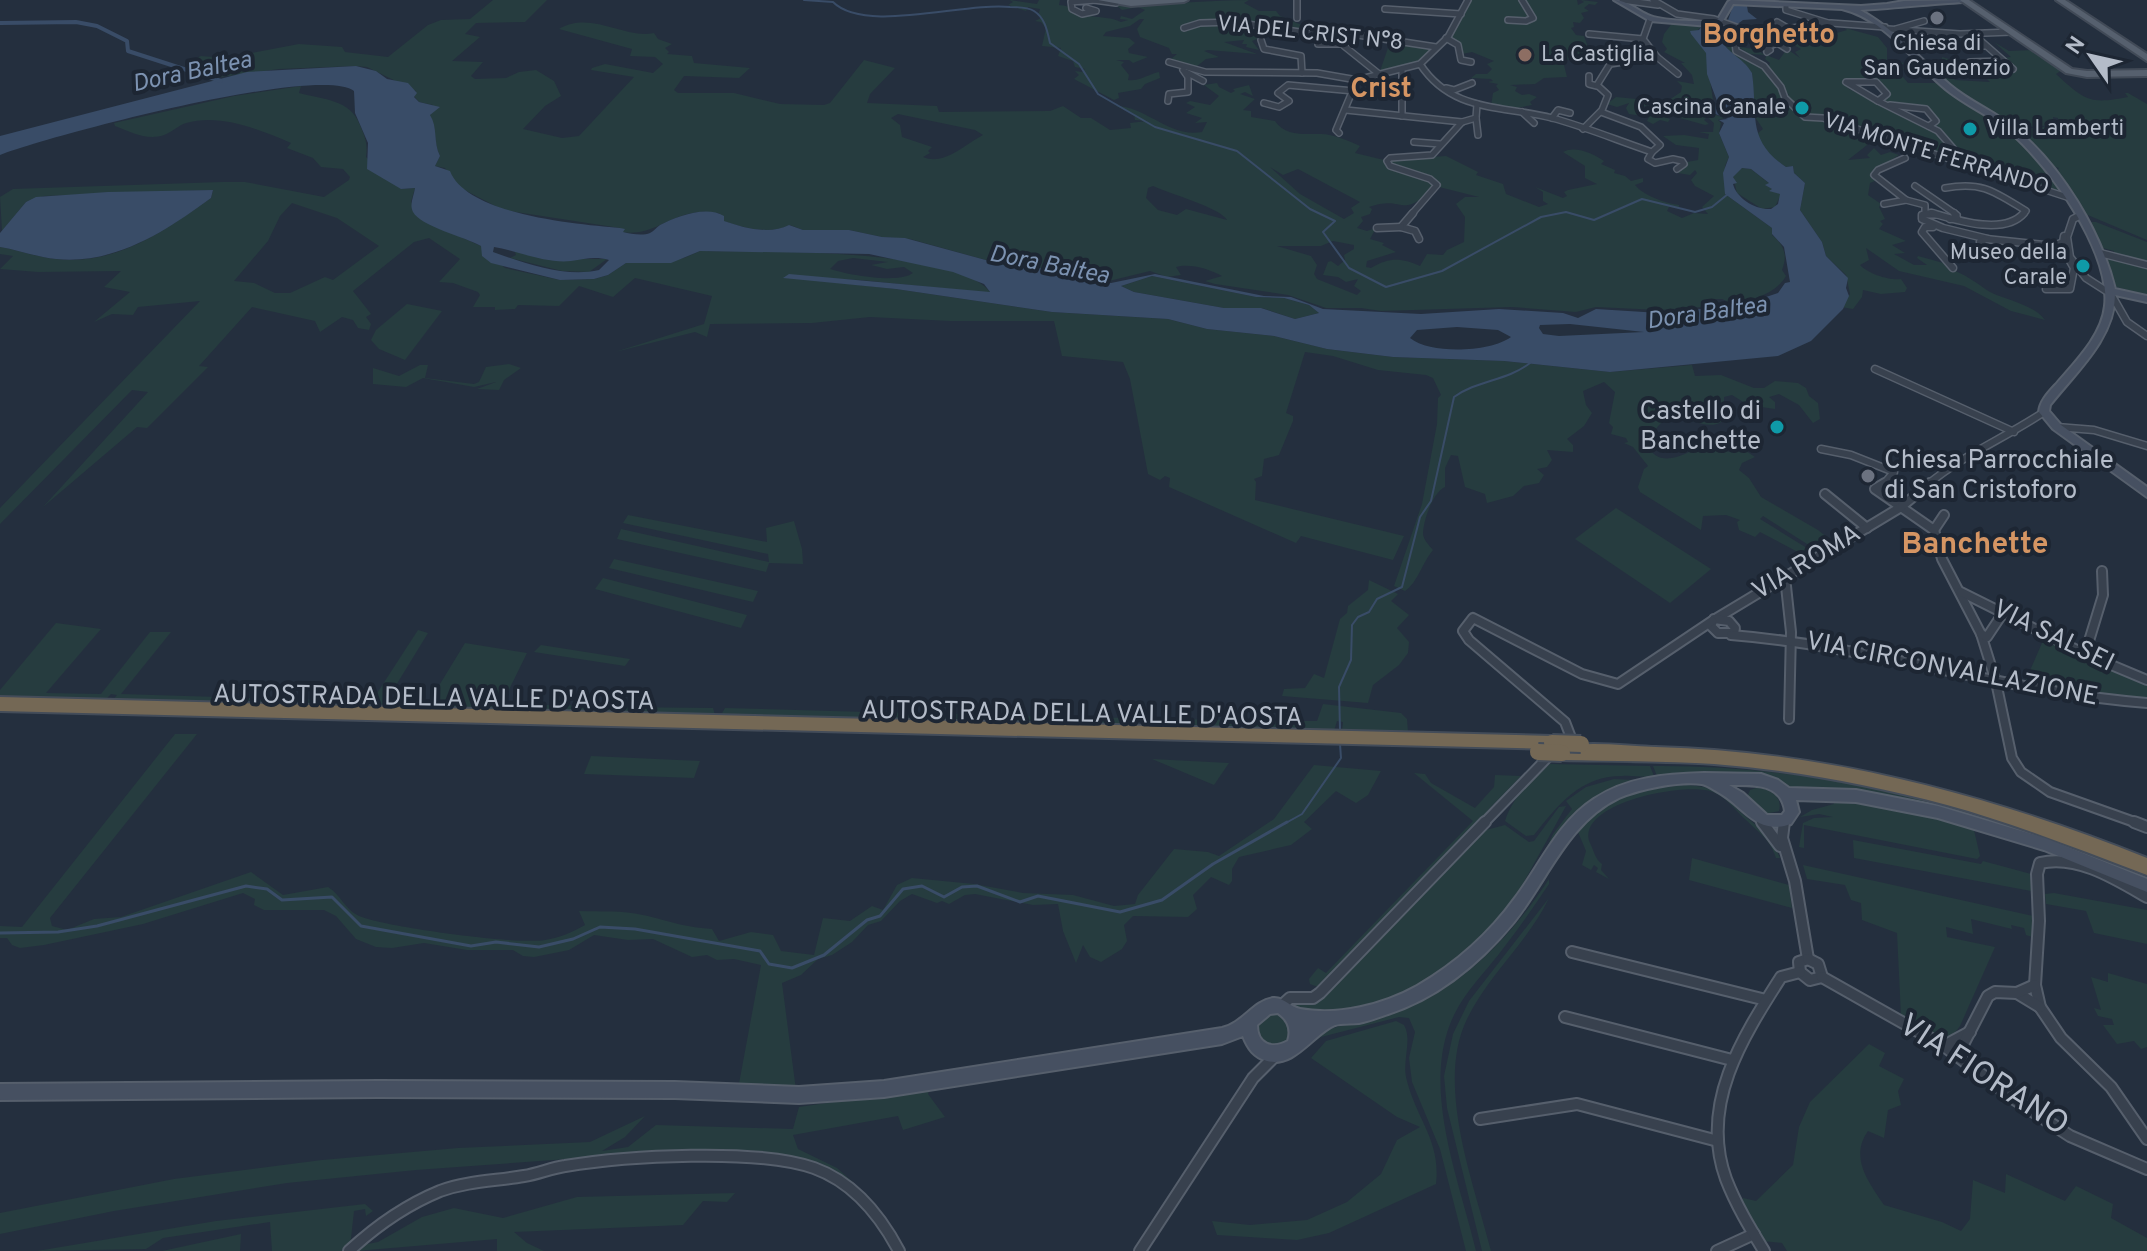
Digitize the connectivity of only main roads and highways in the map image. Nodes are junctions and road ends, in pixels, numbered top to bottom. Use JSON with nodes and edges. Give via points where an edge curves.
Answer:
{"nodes":[{"id":1,"x":1097,"y":0,"type":"edge"},
{"id":2,"x":1184,"y":0,"type":"edge"},
{"id":3,"x":1619,"y":0,"type":"edge"},
{"id":4,"x":1964,"y":0,"type":"edge"},
{"id":5,"x":1972,"y":0,"type":"edge"},
{"id":6,"x":2060,"y":0,"type":"edge"},
{"id":7,"x":1731,"y":1,"type":"edge"},
{"id":8,"x":1902,"y":2,"type":"edge"},
{"id":9,"x":1865,"y":10,"type":"junction"},
{"id":10,"x":2147,"y":58,"type":"edge"},
{"id":11,"x":2147,"y":73,"type":"edge"},
{"id":12,"x":2111,"y":292,"type":"junction"},
{"id":13,"x":2147,"y":299,"type":"edge"},
{"id":14,"x":2147,"y":493,"type":"edge"},
{"id":15,"x":0,"y":704,"type":"edge"},
{"id":16,"x":103,"y":711,"type":"junction"},
{"id":17,"x":0,"y":713,"type":"edge"},
{"id":18,"x":1551,"y":749,"type":"junction"},
{"id":19,"x":1710,"y":781,"type":"junction"},
{"id":20,"x":1748,"y":782,"type":"junction"},
{"id":21,"x":1786,"y":794,"type":"junction"},
{"id":22,"x":1824,"y":796,"type":"junction"},
{"id":23,"x":1741,"y":799,"type":"junction"},
{"id":24,"x":1789,"y":816,"type":"junction"},
{"id":25,"x":2147,"y":857,"type":"edge"},
{"id":26,"x":2147,"y":867,"type":"edge"},
{"id":27,"x":2147,"y":886,"type":"edge"},
{"id":28,"x":1285,"y":1012,"type":"junction"},
{"id":29,"x":1250,"y":1020,"type":"junction"},
{"id":30,"x":1330,"y":1020,"type":"junction"},
{"id":31,"x":1222,"y":1036,"type":"junction"},
{"id":32,"x":1295,"y":1044,"type":"junction"},
{"id":33,"x":1257,"y":1046,"type":"junction"},
{"id":34,"x":0,"y":1092,"type":"edge"}],
"edges":[{"from":1,"to":2,"type":"main road"},
{"from":3,"to":7,"type":"main road","via":[[1648,18],[1709,24],[1722,21]]},
{"from":4,"to":5,"type":"main road"},
{"from":4,"to":8,"type":"main road"},
{"from":4,"to":11,"type":"main road","via":[[2069,71]]},
{"from":6,"to":10,"type":"main road"},
{"from":7,"to":9,"type":"main road"},
{"from":8,"to":9,"type":"main road"},
{"from":9,"to":12,"type":"main road","via":[[1946,85],[1998,119],[2050,168],[2100,253]]},
{"from":12,"to":13,"type":"main road"},
{"from":12,"to":14,"type":"main road","name":"VIA ROMA","via":[[2104,326],[2044,412]]},
{"from":15,"to":16,"type":"highway","name":"AUTOSTRADA DELLA VALLE D'AOSTA"},
{"from":16,"to":17,"type":"highway","name":"AUTOSTRADA DELLA VALLE D'AOSTA"},
{"from":16,"to":18,"type":"highway","name":"AUTOSTRADA DELLA VALLE D'AOSTA"},
{"from":18,"to":25,"type":"highway","name":"AUTOSTRADA DELLA VALLE D'AOSTA","bridge":true,"via":[[1581,744],[1733,749],[1840,763],[1987,798]]},
{"from":18,"to":26,"type":"highway","name":"AUTOSTRADA DELLA VALLE D'AOSTA","via":[[1734,759],[1880,780],[1987,808]]},
{"from":19,"to":20,"type":"main road"},
{"from":19,"to":23,"type":"main road"},
{"from":19,"to":30,"type":"main road","via":[[1654,781],[1603,801],[1573,826],[1519,906],[1458,970],[1405,999]]},
{"from":20,"to":21,"type":"main road","via":[[1764,780]]},
{"from":20,"to":23,"type":"main road"},
{"from":21,"to":22,"type":"main road"},
{"from":21,"to":24,"type":"main road"},
{"from":22,"to":24,"type":"main road","via":[[1804,802]]},
{"from":22,"to":27,"type":"main road","via":[[1887,801],[2013,832]]},
{"from":23,"to":24,"type":"main road","via":[[1759,818],[1771,822]]},
{"from":28,"to":29,"type":"main road","via":[[1261,1009]]},
{"from":28,"to":30,"type":"main road"},
{"from":28,"to":32,"type":"main road","via":[[1298,1032]]},
{"from":29,"to":31,"type":"main road"},
{"from":29,"to":33,"type":"main road","via":[[1249,1033]]},
{"from":30,"to":32,"type":"main road"},
{"from":31,"to":33,"type":"main road"},
{"from":31,"to":34,"type":"main road","via":[[884,1089],[799,1095],[675,1090]]},
{"from":32,"to":33,"type":"main road","via":[[1277,1055]]}]}
